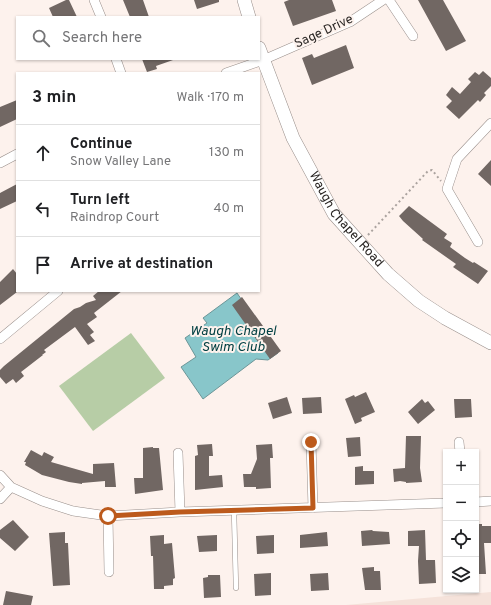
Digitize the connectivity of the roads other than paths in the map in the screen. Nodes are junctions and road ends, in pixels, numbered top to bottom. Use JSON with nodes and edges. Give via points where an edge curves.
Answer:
{"nodes":[{"id":1,"x":94,"y":0,"type":"edge"},
{"id":2,"x":244,"y":0,"type":"edge"},
{"id":3,"x":383,"y":0,"type":"edge"},
{"id":4,"x":389,"y":0,"type":"edge"},
{"id":5,"x":101,"y":16,"type":"edge"},
{"id":6,"x":249,"y":16,"type":"edge"},
{"id":7,"x":412,"y":36,"type":"dead end"},
{"id":8,"x":261,"y":54,"type":"edge"},
{"id":9,"x":116,"y":60,"type":"edge"},
{"id":10,"x":250,"y":60,"type":"edge"},
{"id":11,"x":121,"y":72,"type":"edge"},
{"id":12,"x":228,"y":72,"type":"edge"},
{"id":13,"x":491,"y":123,"type":"edge"},
{"id":14,"x":16,"y":155,"type":"edge"},
{"id":15,"x":0,"y":163,"type":"edge"},
{"id":16,"x":478,"y":242,"type":"dead end"},
{"id":17,"x":57,"y":292,"type":"edge"},
{"id":18,"x":0,"y":339,"type":"edge"},
{"id":19,"x":491,"y":343,"type":"edge"},
{"id":20,"x":311,"y":442,"type":"dead end"},
{"id":21,"x":459,"y":442,"type":"dead end"},
{"id":22,"x":460,"y":449,"type":"edge"},
{"id":23,"x":178,"y":453,"type":"dead end"},
{"id":24,"x":0,"y":475,"type":"edge"},
{"id":25,"x":11,"y":487,"type":"junction"},
{"id":26,"x":0,"y":499,"type":"edge"},
{"id":27,"x":491,"y":501,"type":"edge"},
{"id":28,"x":479,"y":502,"type":"edge"},
{"id":29,"x":443,"y":503,"type":"edge"},
{"id":30,"x":313,"y":508,"type":"junction"},
{"id":31,"x":234,"y":511,"type":"junction"},
{"id":32,"x":180,"y":512,"type":"junction"},
{"id":33,"x":108,"y":516,"type":"junction"},
{"id":34,"x":109,"y":572,"type":"dead end"},
{"id":35,"x":236,"y":588,"type":"dead end"}],
"edges":[{"from":1,"to":5,"type":"street"},
{"from":2,"to":6,"type":"main road"},
{"from":3,"to":8,"type":"street","name":"Sage Drive","via":[[350,22]]},
{"from":4,"to":7,"type":"street"},
{"from":8,"to":19,"type":"main road","name":"Waugh Chapel Road","via":[[293,138],[334,214],[388,274],[419,301]]},
{"from":9,"to":11,"type":"street"},
{"from":10,"to":12,"type":"street","name":"Sage Drive"},
{"from":13,"to":16,"type":"street","via":[[457,159],[447,189]]},
{"from":14,"to":15,"type":"street"},
{"from":17,"to":18,"type":"street"},
{"from":20,"to":30,"type":"street"},
{"from":21,"to":22,"type":"street"},
{"from":23,"to":32,"type":"street"},
{"from":24,"to":25,"type":"street"},
{"from":25,"to":26,"type":"street"},
{"from":25,"to":33,"type":"street","via":[[73,511]]},
{"from":27,"to":28,"type":"street"},
{"from":29,"to":30,"type":"street"},
{"from":30,"to":31,"type":"street"},
{"from":31,"to":32,"type":"street"},
{"from":31,"to":35,"type":"lane"},
{"from":32,"to":33,"type":"street"},
{"from":33,"to":34,"type":"street"}]}
